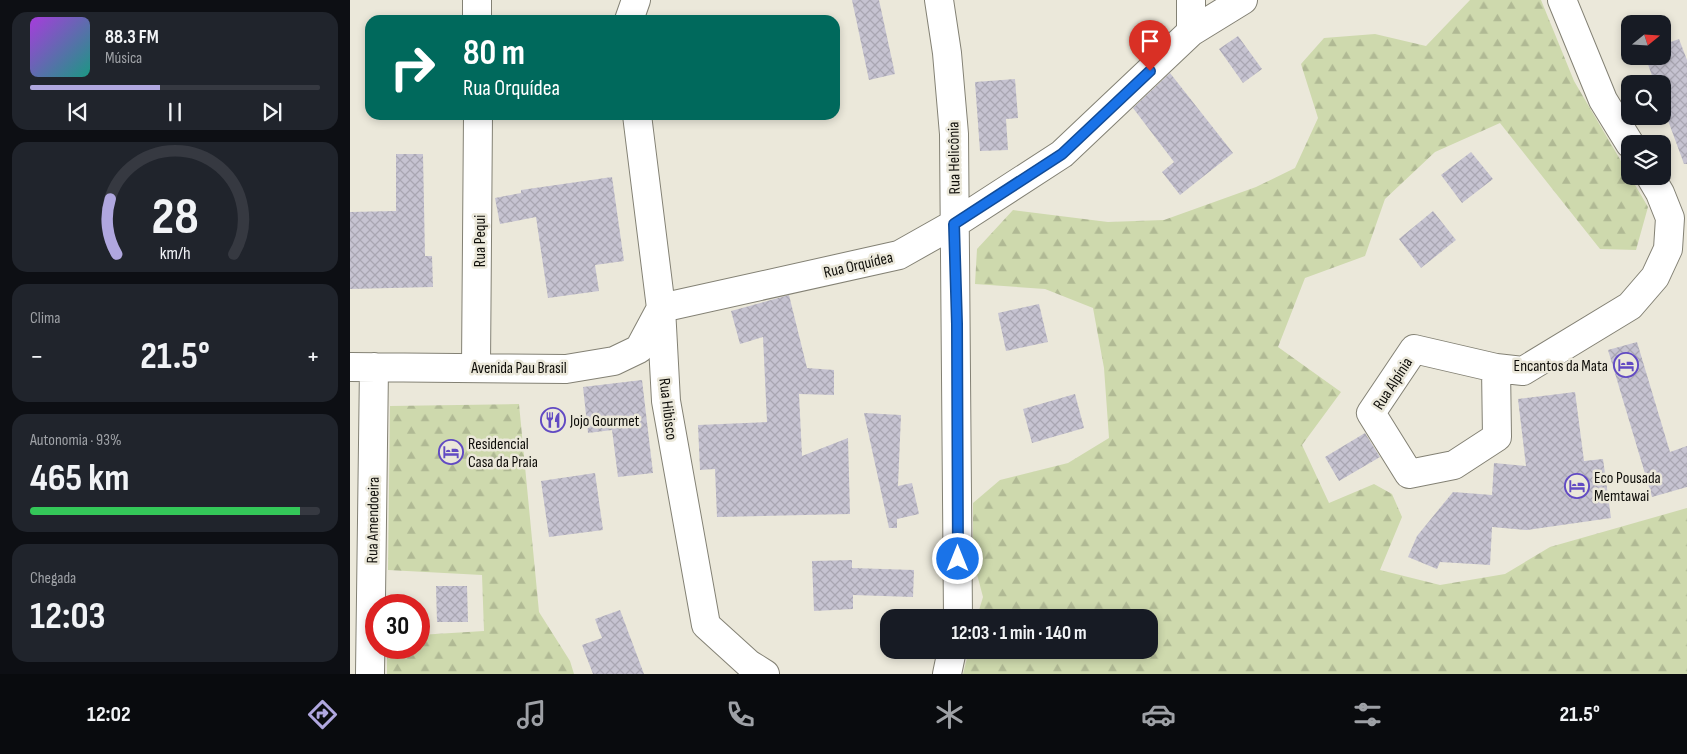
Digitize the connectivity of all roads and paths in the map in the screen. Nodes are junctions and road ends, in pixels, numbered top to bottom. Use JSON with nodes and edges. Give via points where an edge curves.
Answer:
{"nodes":[{"id":1,"x":477,"y":0,"type":"edge"},
{"id":2,"x":636,"y":0,"type":"edge"},
{"id":3,"x":939,"y":0,"type":"edge"},
{"id":4,"x":1191,"y":0,"type":"edge"},
{"id":5,"x":1243,"y":0,"type":"edge"},
{"id":6,"x":1562,"y":0,"type":"edge"},
{"id":7,"x":477,"y":15,"type":"edge"},
{"id":8,"x":631,"y":15,"type":"edge"},
{"id":9,"x":1191,"y":32,"type":"junction"},
{"id":10,"x":478,"y":120,"type":"edge"},
{"id":11,"x":638,"y":120,"type":"edge"},
{"id":12,"x":1624,"y":135,"type":"edge"},
{"id":13,"x":1655,"y":185,"type":"edge"},
{"id":14,"x":954,"y":224,"type":"junction"},
{"id":15,"x":661,"y":308,"type":"junction"},
{"id":16,"x":476,"y":366,"type":"junction"},
{"id":17,"x":362,"y":367,"type":"edge"},
{"id":18,"x":1496,"y":368,"type":"junction"},
{"id":19,"x":958,"y":609,"type":"edge"},
{"id":20,"x":950,"y":659,"type":"edge"},
{"id":21,"x":370,"y":674,"type":"edge"},
{"id":22,"x":765,"y":674,"type":"edge"},
{"id":23,"x":947,"y":674,"type":"edge"}],
"edges":[{"from":1,"to":7,"type":"street"},
{"from":2,"to":8,"type":"street"},
{"from":3,"to":14,"type":"street","name":"Rua Helicônia","via":[[954,134]]},
{"from":4,"to":9,"type":"street"},
{"from":5,"to":9,"type":"street","name":"Rua Orquídea"},
{"from":6,"to":12,"type":"street","via":[[1603,100]]},
{"from":9,"to":14,"type":"street","name":"Rua Orquídea","via":[[1062,154]]},
{"from":10,"to":16,"type":"street","name":"Rua Pequi"},
{"from":11,"to":15,"type":"street","name":"Rua Hibisco"},
{"from":13,"to":18,"type":"street","name":"Rua Alpínia","via":[[1670,218],[1668,249],[1656,278],[1630,306],[1523,371]]},
{"from":14,"to":15,"type":"street","name":"Rua Orquídea","via":[[900,255]]},
{"from":14,"to":19,"type":"street","name":"Rua Helicônia"},
{"from":15,"to":16,"type":"street","name":"Avenida Pau Brasil","via":[[639,349],[614,361],[566,369]]},
{"from":15,"to":22,"type":"street","name":"Rua Hibisco","via":[[666,400],[706,625],[749,664]]},
{"from":16,"to":17,"type":"street","name":"Avenida Pau Brasil"},
{"from":17,"to":21,"type":"street","name":"Rua Amendoeira"},
{"from":18,"to":18,"type":"street","name":"Rua Alpínia","via":[[1414,349],[1371,413],[1409,474],[1454,465],[1497,437]]},
{"from":20,"to":23,"type":"street"}]}
